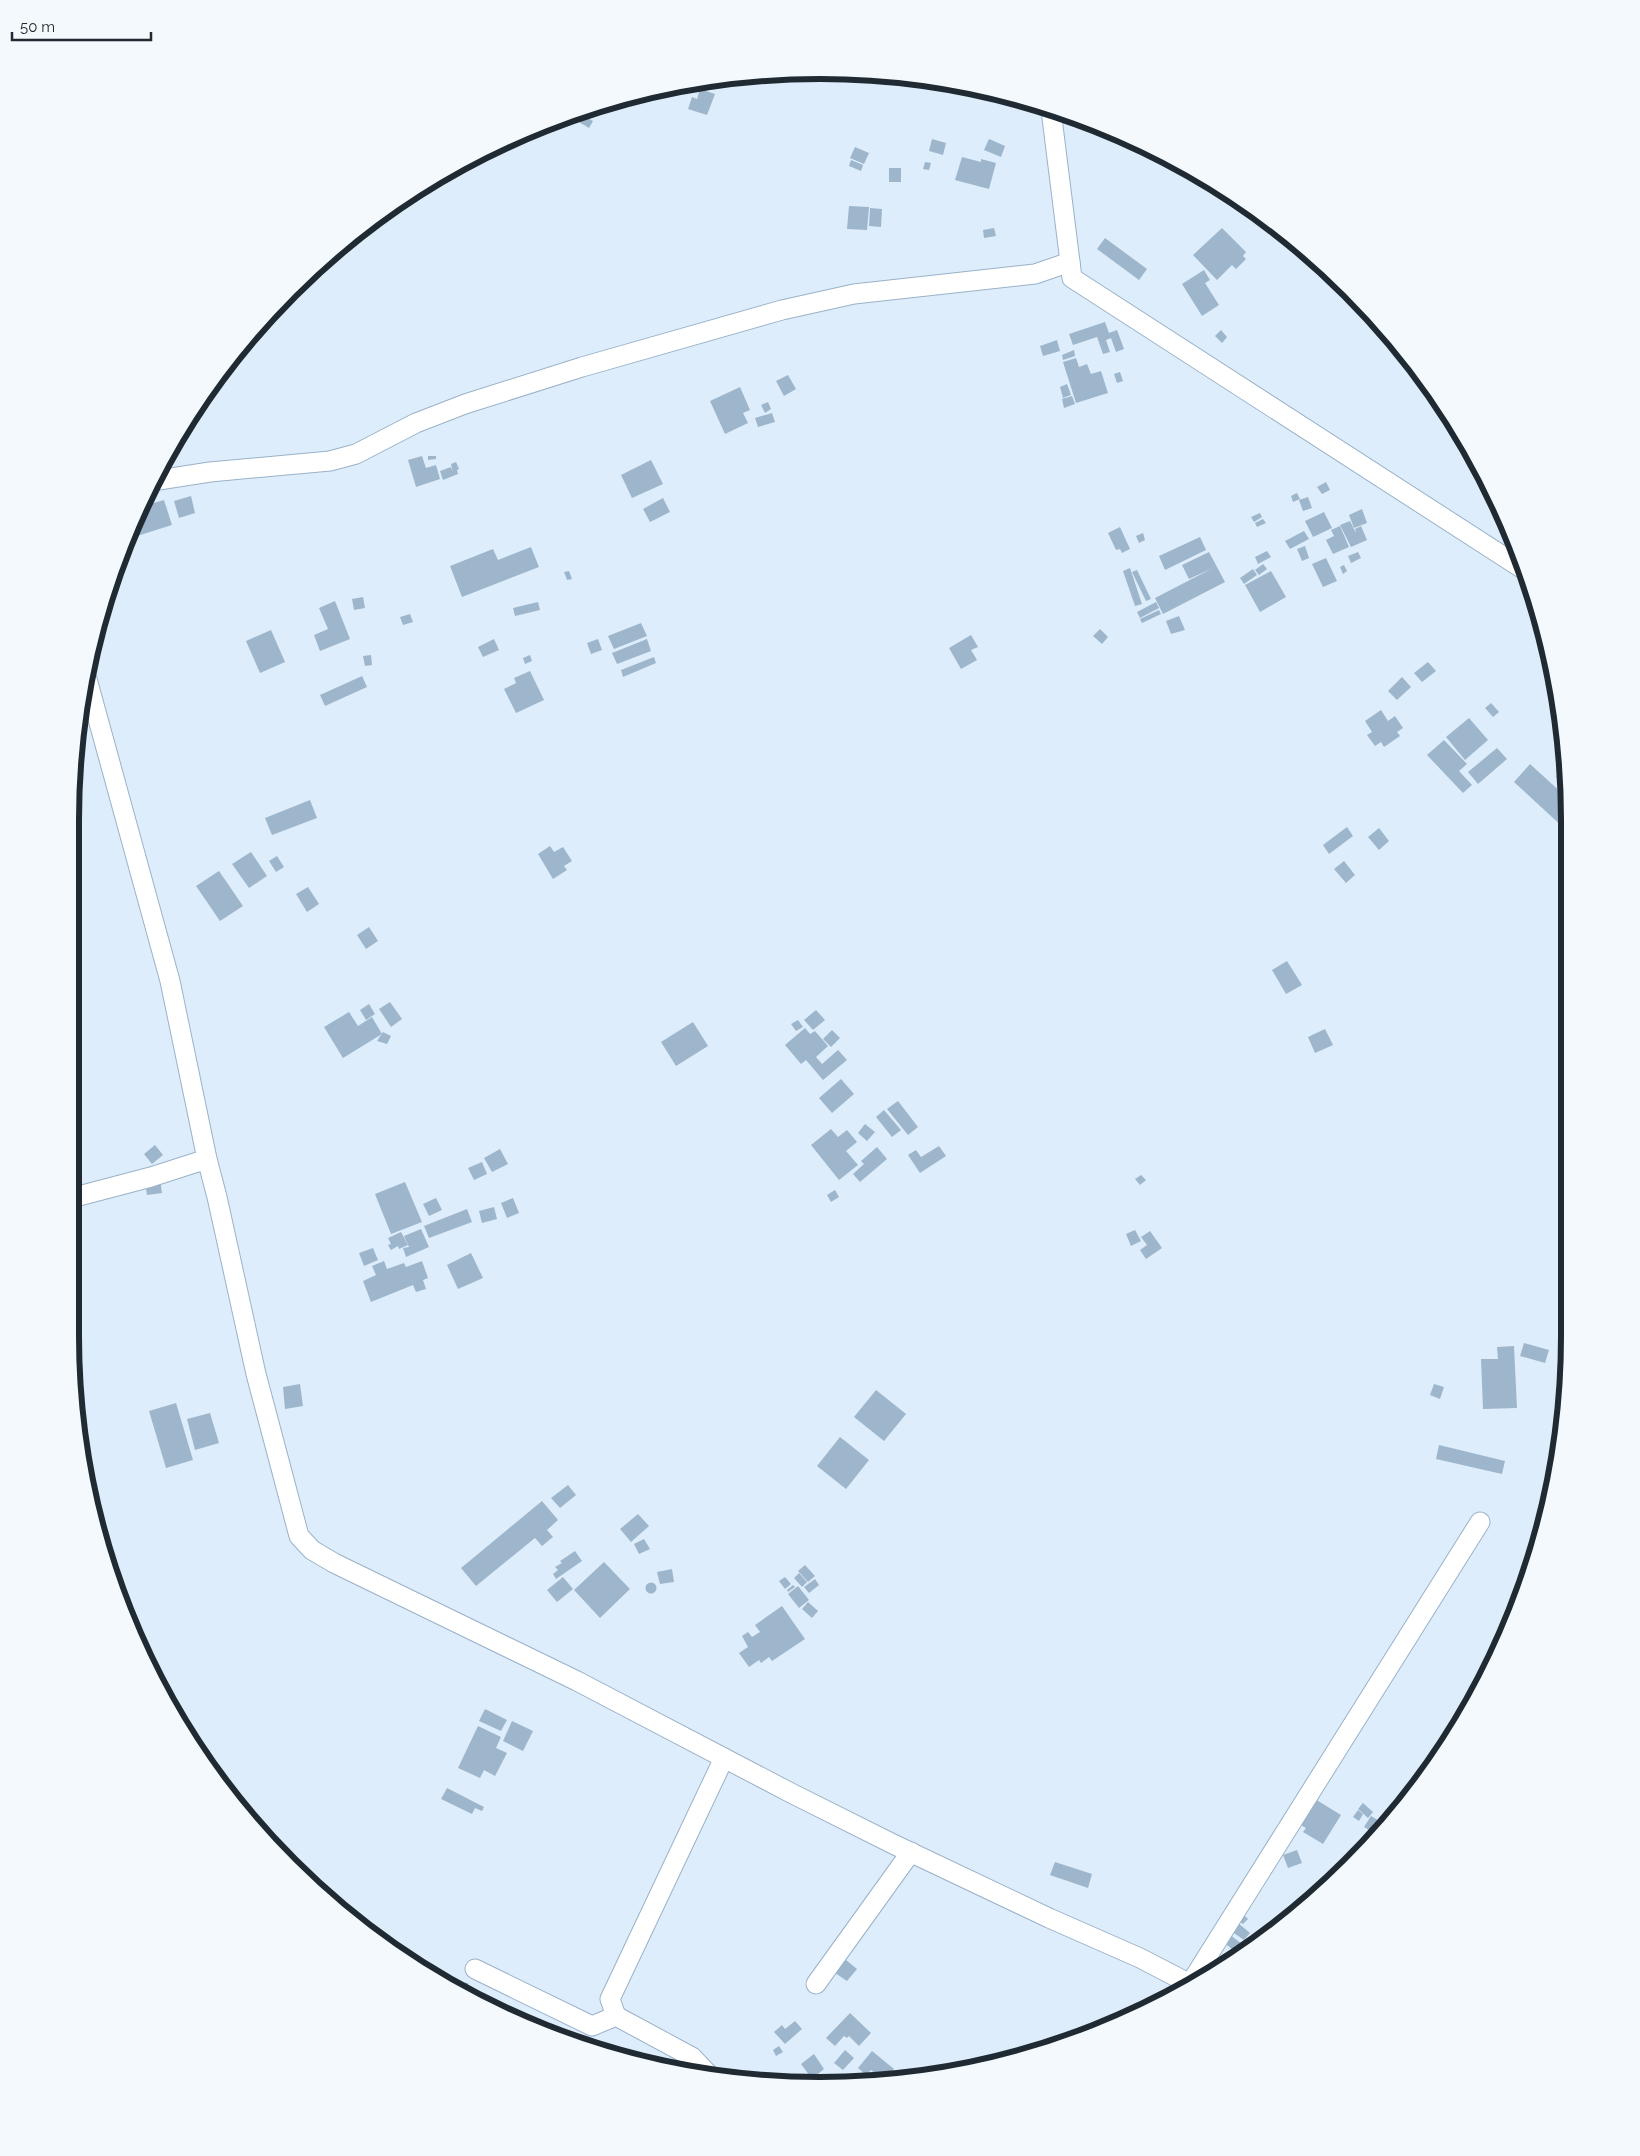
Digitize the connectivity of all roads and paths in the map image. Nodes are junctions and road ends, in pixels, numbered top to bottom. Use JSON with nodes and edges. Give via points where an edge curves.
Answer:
{"nodes":[{"id":1,"x":1051,"y":116,"type":"edge"},
{"id":2,"x":1070,"y":262,"type":"junction"},
{"id":3,"x":162,"y":479,"type":"edge"},
{"id":4,"x":1515,"y":564,"type":"edge"},
{"id":5,"x":90,"y":691,"type":"edge"},
{"id":6,"x":207,"y":1159,"type":"junction"},
{"id":7,"x":79,"y":1197,"type":"edge"},
{"id":8,"x":1480,"y":1522,"type":"dead end"},
{"id":9,"x":724,"y":1758,"type":"junction"},
{"id":10,"x":911,"y":1852,"type":"junction"},
{"id":11,"x":474,"y":1970,"type":"dead end"},
{"id":12,"x":1197,"y":1974,"type":"edge"},
{"id":13,"x":1185,"y":1981,"type":"edge"},
{"id":14,"x":816,"y":1984,"type":"dead end"},
{"id":15,"x":616,"y":2016,"type":"junction"},
{"id":16,"x":702,"y":2067,"type":"edge"}],
"edges":[{"from":1,"to":2,"type":"street"},
{"from":2,"to":3,"type":"street","via":[[1034,274],[854,294],[782,310],[465,404],[416,423],[356,454],[330,461]]},
{"from":2,"to":4,"type":"street","via":[[1072,278]]},
{"from":5,"to":6,"type":"street","via":[[170,981]]},
{"from":6,"to":7,"type":"street"},
{"from":6,"to":9,"type":"street","via":[[256,1374],[299,1536],[312,1550],[334,1563],[577,1681]]},
{"from":8,"to":12,"type":"street"},
{"from":9,"to":10,"type":"street"},
{"from":9,"to":15,"type":"street","via":[[610,1999]]},
{"from":10,"to":13,"type":"street"},
{"from":10,"to":14,"type":"street"},
{"from":11,"to":15,"type":"street","via":[[592,2026]]},
{"from":15,"to":16,"type":"street","via":[[692,2057]]}]}
